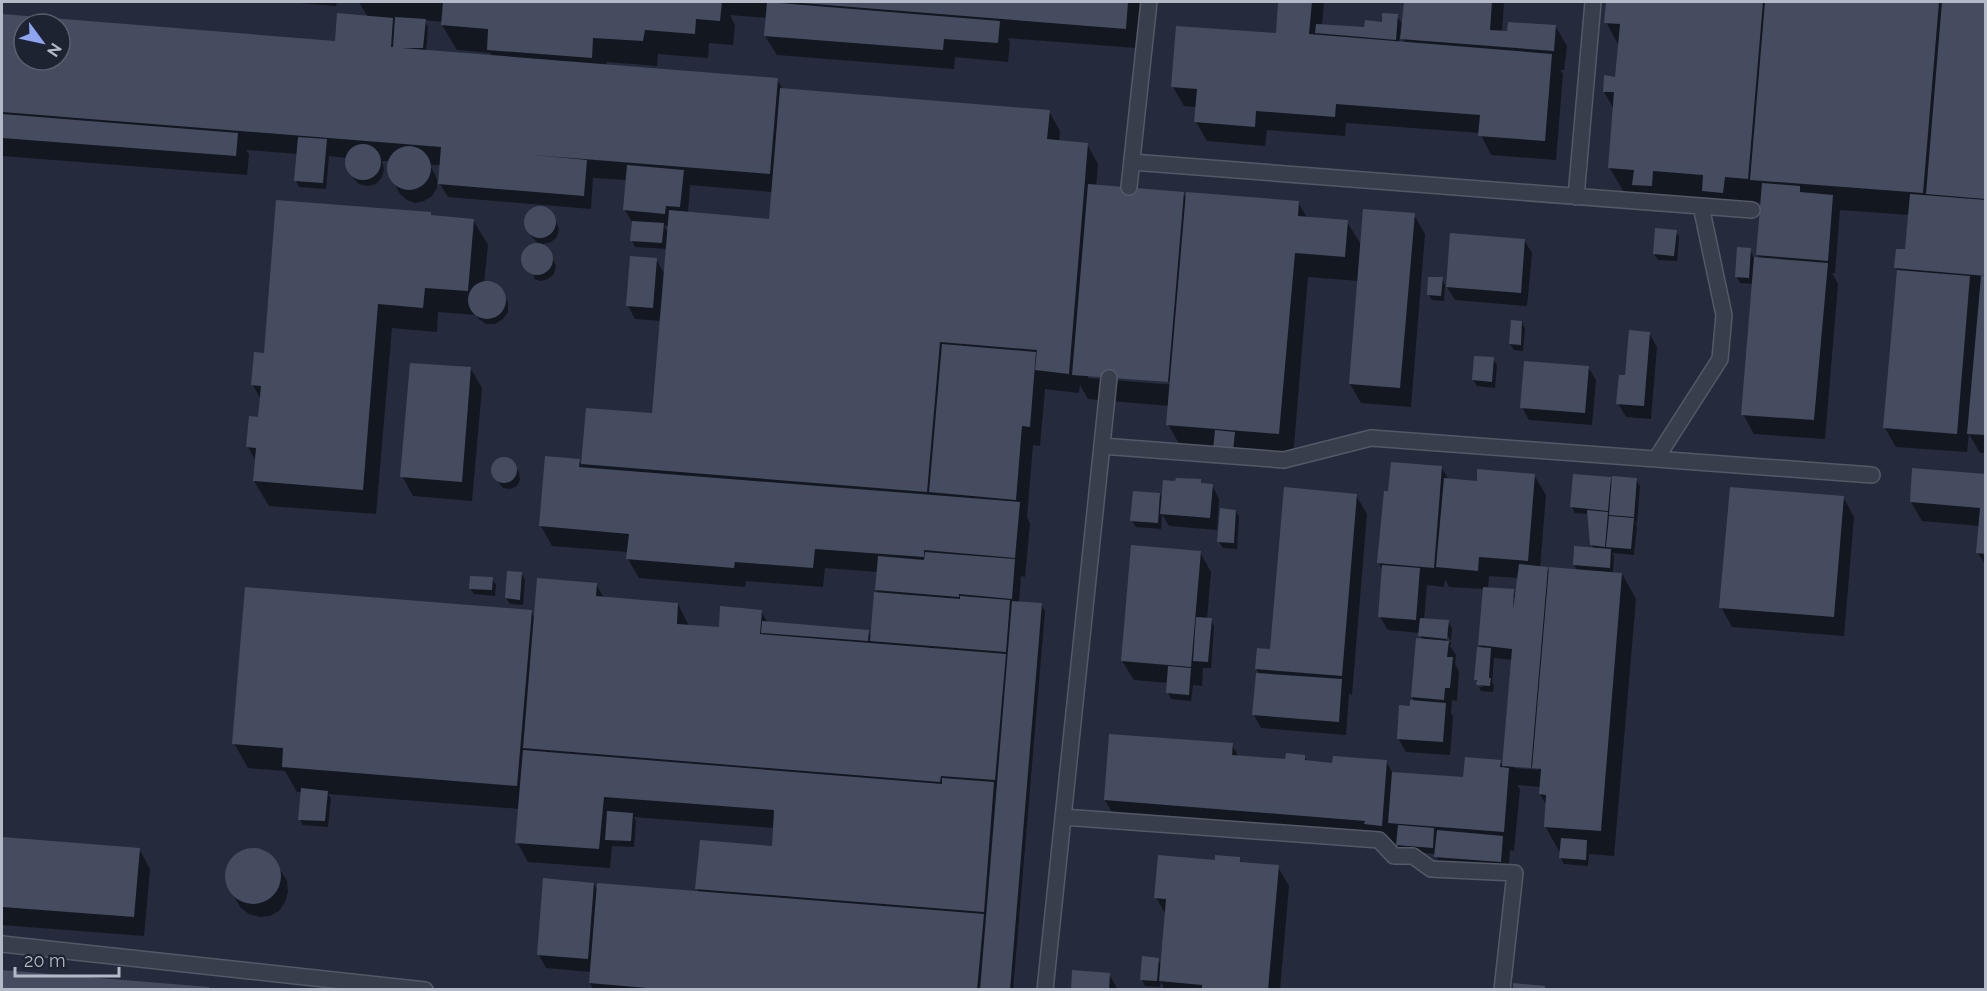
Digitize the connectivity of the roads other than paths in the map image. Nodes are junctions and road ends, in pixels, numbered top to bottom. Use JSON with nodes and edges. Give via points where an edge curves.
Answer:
{"nodes":[{"id":1,"x":1149,"y":2,"type":"edge"},
{"id":2,"x":1593,"y":2,"type":"edge"},
{"id":3,"x":1132,"y":162,"type":"junction"},
{"id":4,"x":1130,"y":188,"type":"dead end"},
{"id":5,"x":1576,"y":197,"type":"junction"},
{"id":6,"x":1701,"y":206,"type":"junction"},
{"id":7,"x":1752,"y":210,"type":"dead end"},
{"id":8,"x":1109,"y":378,"type":"dead end"},
{"id":9,"x":1102,"y":447,"type":"junction"},
{"id":10,"x":1656,"y":459,"type":"junction"},
{"id":11,"x":1872,"y":475,"type":"dead end"},
{"id":12,"x":1063,"y":817,"type":"junction"},
{"id":13,"x":2,"y":944,"type":"edge"},
{"id":14,"x":425,"y":990,"type":"edge"},
{"id":15,"x":1045,"y":990,"type":"edge"},
{"id":16,"x":1502,"y":990,"type":"edge"}],
"edges":[{"from":1,"to":3,"type":"lane"},
{"from":2,"to":5,"type":"lane"},
{"from":3,"to":4,"type":"lane"},
{"from":3,"to":5,"type":"lane"},
{"from":5,"to":6,"type":"lane"},
{"from":6,"to":7,"type":"lane"},
{"from":6,"to":10,"type":"lane","via":[[1724,315],[1720,359]]},
{"from":8,"to":9,"type":"lane"},
{"from":9,"to":10,"type":"lane","via":[[1284,460],[1371,438]]},
{"from":9,"to":12,"type":"lane"},
{"from":10,"to":11,"type":"lane"},
{"from":12,"to":15,"type":"lane"},
{"from":12,"to":16,"type":"lane","via":[[1379,840],[1394,856],[1413,856],[1431,869],[1515,873]]},
{"from":13,"to":14,"type":"lane"}]}
